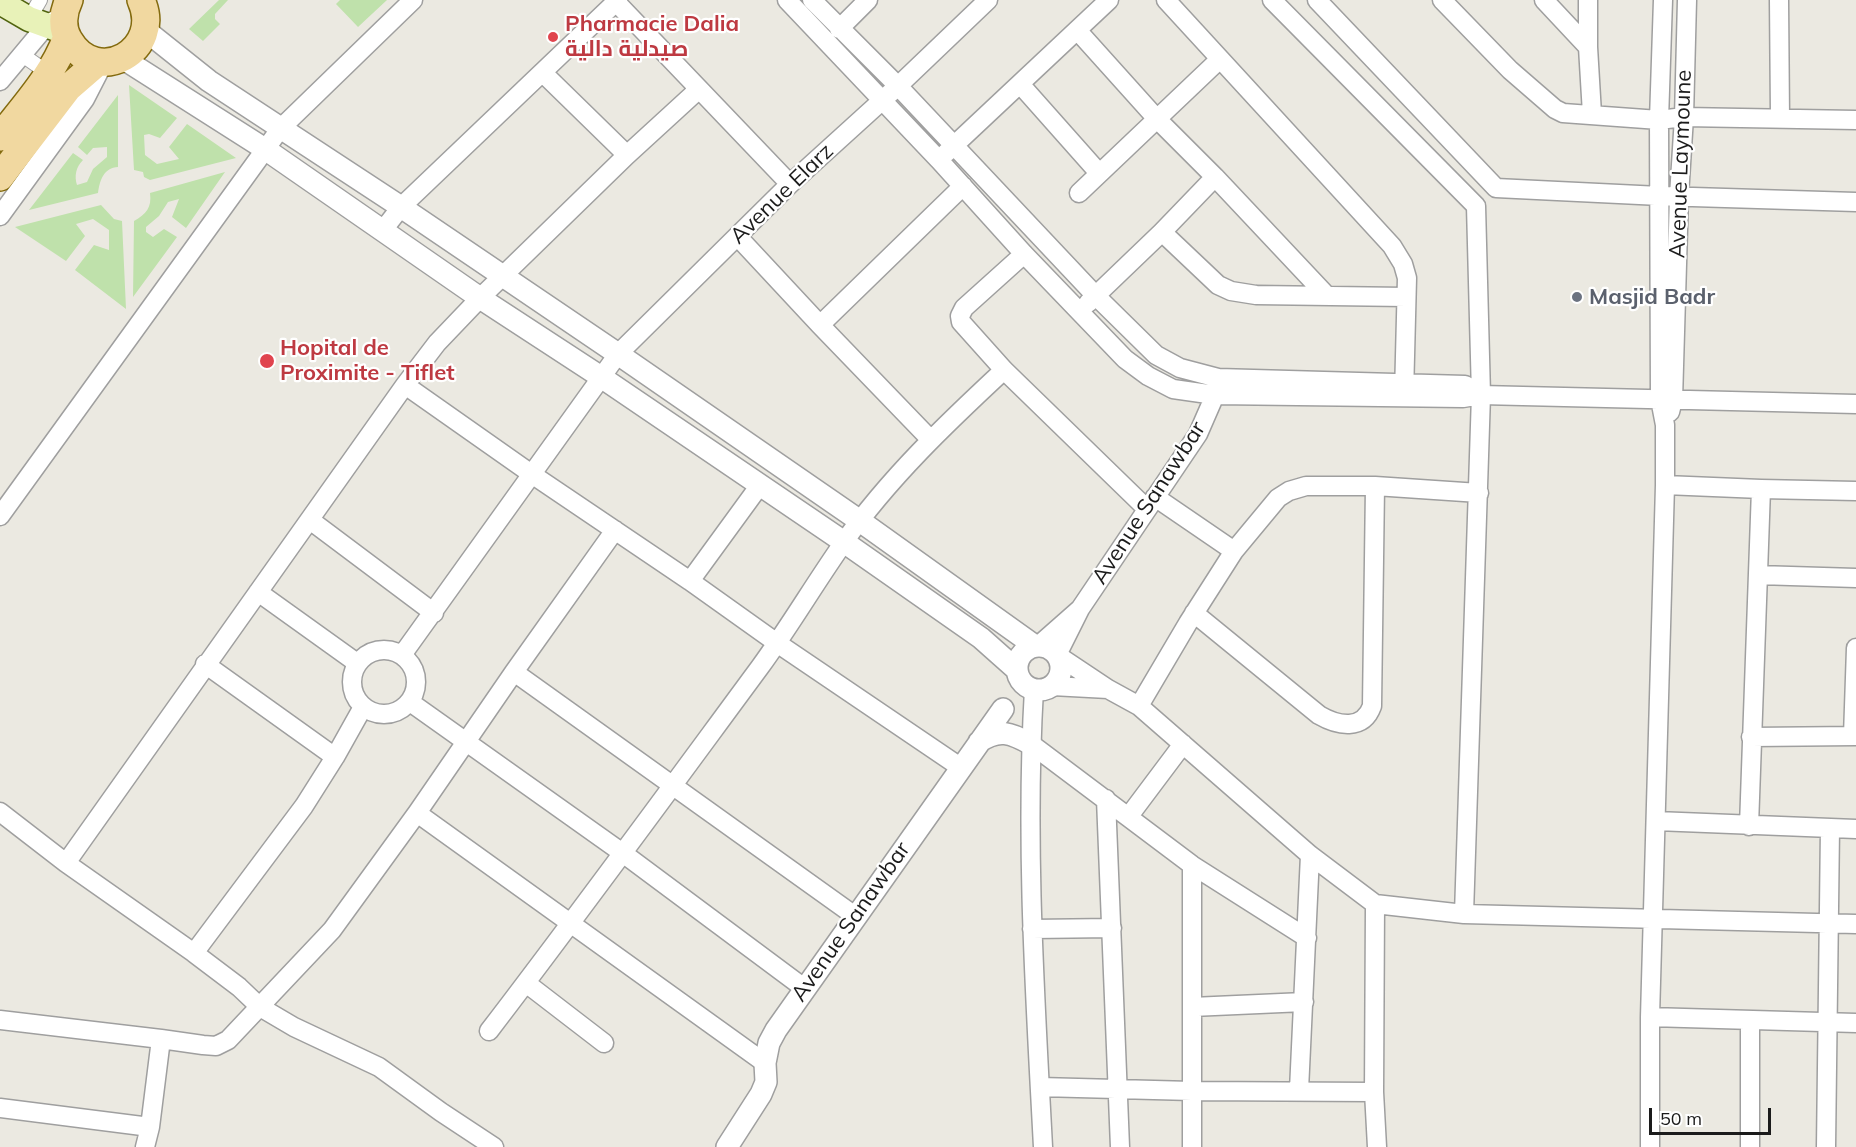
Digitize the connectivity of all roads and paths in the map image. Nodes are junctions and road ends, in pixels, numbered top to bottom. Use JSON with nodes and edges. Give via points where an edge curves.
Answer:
{"nodes":[{"id":1,"x":413,"y":0,"type":"edge"},
{"id":2,"x":787,"y":0,"type":"edge"},
{"id":3,"x":812,"y":0,"type":"edge"},
{"id":4,"x":868,"y":0,"type":"edge"},
{"id":5,"x":988,"y":0,"type":"edge"},
{"id":6,"x":1109,"y":0,"type":"edge"},
{"id":7,"x":1166,"y":0,"type":"edge"},
{"id":8,"x":1272,"y":0,"type":"edge"},
{"id":9,"x":1317,"y":0,"type":"edge"},
{"id":10,"x":1442,"y":0,"type":"edge"},
{"id":11,"x":1544,"y":0,"type":"edge"},
{"id":12,"x":1588,"y":0,"type":"edge"},
{"id":13,"x":1663,"y":0,"type":"edge"},
{"id":14,"x":1687,"y":0,"type":"edge"},
{"id":15,"x":1779,"y":0,"type":"edge"},
{"id":16,"x":142,"y":1,"type":"edge"},
{"id":17,"x":617,"y":1,"type":"edge"},
{"id":18,"x":0,"y":3,"type":"edge"},
{"id":19,"x":54,"y":18,"type":"edge"},
{"id":20,"x":839,"y":29,"type":"junction"},
{"id":21,"x":145,"y":30,"type":"junction"},
{"id":22,"x":1077,"y":30,"type":"junction"},
{"id":23,"x":1588,"y":47,"type":"junction"},
{"id":24,"x":21,"y":54,"type":"junction"},
{"id":25,"x":1220,"y":59,"type":"junction"},
{"id":26,"x":108,"y":61,"type":"junction"},
{"id":27,"x":543,"y":73,"type":"junction"},
{"id":28,"x":0,"y":81,"type":"edge"},
{"id":29,"x":1020,"y":84,"type":"junction"},
{"id":30,"x":67,"y":86,"type":"junction"},
{"id":31,"x":898,"y":86,"type":"junction"},
{"id":32,"x":698,"y":90,"type":"junction"},
{"id":33,"x":881,"y":100,"type":"junction"},
{"id":34,"x":1592,"y":114,"type":"junction"},
{"id":35,"x":1684,"y":117,"type":"junction"},
{"id":36,"x":1780,"y":117,"type":"junction"},
{"id":37,"x":1157,"y":119,"type":"junction"},
{"id":38,"x":1659,"y":120,"type":"junction"},
{"id":39,"x":1856,"y":120,"type":"edge"},
{"id":40,"x":280,"y":129,"type":"junction"},
{"id":41,"x":0,"y":137,"type":"edge"},
{"id":42,"x":955,"y":146,"type":"junction"},
{"id":43,"x":265,"y":149,"type":"junction"},
{"id":44,"x":627,"y":155,"type":"junction"},
{"id":45,"x":939,"y":160,"type":"junction"},
{"id":46,"x":1099,"y":173,"type":"junction"},
{"id":47,"x":0,"y":177,"type":"edge"},
{"id":48,"x":1215,"y":177,"type":"junction"},
{"id":49,"x":790,"y":184,"type":"junction"},
{"id":50,"x":963,"y":186,"type":"junction"},
{"id":51,"x":1496,"y":188,"type":"junction"},
{"id":52,"x":1079,"y":193,"type":"dead end"},
{"id":53,"x":1669,"y":196,"type":"junction"},
{"id":54,"x":1856,"y":202,"type":"edge"},
{"id":55,"x":1476,"y":206,"type":"junction"},
{"id":56,"x":401,"y":207,"type":"junction"},
{"id":57,"x":0,"y":216,"type":"edge"},
{"id":58,"x":383,"y":230,"type":"junction"},
{"id":59,"x":1162,"y":232,"type":"junction"},
{"id":60,"x":738,"y":237,"type":"junction"},
{"id":61,"x":1024,"y":254,"type":"junction"},
{"id":62,"x":502,"y":277,"type":"junction"},
{"id":63,"x":1096,"y":296,"type":"junction"},
{"id":64,"x":1327,"y":296,"type":"junction"},
{"id":65,"x":1406,"y":297,"type":"junction"},
{"id":66,"x":480,"y":298,"type":"junction"},
{"id":67,"x":1080,"y":311,"type":"junction"},
{"id":68,"x":820,"y":325,"type":"junction"},
{"id":69,"x":618,"y":354,"type":"junction"},
{"id":70,"x":1004,"y":370,"type":"junction"},
{"id":71,"x":601,"y":377,"type":"junction"},
{"id":72,"x":405,"y":385,"type":"junction"},
{"id":73,"x":1216,"y":387,"type":"junction"},
{"id":74,"x":1404,"y":390,"type":"junction"},
{"id":75,"x":1481,"y":395,"type":"junction"},
{"id":76,"x":1666,"y":399,"type":"junction"},
{"id":77,"x":1856,"y":404,"type":"edge"},
{"id":78,"x":930,"y":439,"type":"junction"},
{"id":79,"x":533,"y":475,"type":"junction"},
{"id":80,"x":760,"y":485,"type":"junction"},
{"id":81,"x":1665,"y":485,"type":"junction"},
{"id":82,"x":1375,"y":486,"type":"junction"},
{"id":83,"x":1761,"y":489,"type":"junction"},
{"id":84,"x":1856,"y":490,"type":"edge"},
{"id":85,"x":1479,"y":493,"type":"junction"},
{"id":86,"x":1151,"y":503,"type":"junction"},
{"id":87,"x":0,"y":516,"type":"edge"},
{"id":88,"x":310,"y":520,"type":"junction"},
{"id":89,"x":860,"y":521,"type":"junction"},
{"id":90,"x":615,"y":530,"type":"junction"},
{"id":91,"x":844,"y":542,"type":"junction"},
{"id":92,"x":1234,"y":551,"type":"junction"},
{"id":93,"x":1758,"y":575,"type":"junction"},
{"id":94,"x":1856,"y":578,"type":"edge"},
{"id":95,"x":690,"y":580,"type":"junction"},
{"id":96,"x":258,"y":592,"type":"junction"},
{"id":97,"x":1080,"y":609,"type":"junction"},
{"id":98,"x":434,"y":613,"type":"junction"},
{"id":99,"x":1194,"y":613,"type":"junction"},
{"id":100,"x":777,"y":643,"type":"junction"},
{"id":101,"x":1036,"y":646,"type":"junction"},
{"id":102,"x":1856,"y":648,"type":"edge"},
{"id":103,"x":402,"y":655,"type":"junction"},
{"id":104,"x":1057,"y":655,"type":"junction"},
{"id":105,"x":357,"y":663,"type":"junction"},
{"id":106,"x":205,"y":664,"type":"junction"},
{"id":107,"x":514,"y":672,"type":"junction"},
{"id":108,"x":1031,"y":682,"type":"junction"},
{"id":109,"x":1108,"y":689,"type":"junction"},
{"id":110,"x":410,"y":702,"type":"junction"},
{"id":111,"x":1139,"y":706,"type":"junction"},
{"id":112,"x":363,"y":707,"type":"junction"},
{"id":113,"x":1854,"y":736,"type":"edge"},
{"id":114,"x":1751,"y":737,"type":"junction"},
{"id":115,"x":466,"y":741,"type":"junction"},
{"id":116,"x":978,"y":742,"type":"junction"},
{"id":117,"x":1031,"y":744,"type":"junction"},
{"id":118,"x":1183,"y":744,"type":"junction"},
{"id":119,"x":335,"y":757,"type":"junction"},
{"id":120,"x":960,"y":767,"type":"junction"},
{"id":121,"x":673,"y":785,"type":"junction"},
{"id":122,"x":1106,"y":799,"type":"junction"},
{"id":123,"x":0,"y":812,"type":"edge"},
{"id":124,"x":417,"y":813,"type":"junction"},
{"id":125,"x":1129,"y":816,"type":"junction"},
{"id":126,"x":1656,"y":821,"type":"junction"},
{"id":127,"x":1749,"y":826,"type":"junction"},
{"id":128,"x":1830,"y":828,"type":"junction"},
{"id":129,"x":1856,"y":829,"type":"edge"},
{"id":130,"x":624,"y":854,"type":"junction"},
{"id":131,"x":1310,"y":855,"type":"junction"},
{"id":132,"x":66,"y":862,"type":"junction"},
{"id":133,"x":1192,"y":865,"type":"junction"},
{"id":134,"x":1375,"y":904,"type":"junction"},
{"id":135,"x":1464,"y":914,"type":"junction"},
{"id":136,"x":855,"y":916,"type":"junction"},
{"id":137,"x":1654,"y":919,"type":"junction"},
{"id":138,"x":571,"y":924,"type":"junction"},
{"id":139,"x":1830,"y":924,"type":"junction"},
{"id":140,"x":1856,"y":924,"type":"edge"},
{"id":141,"x":1112,"y":928,"type":"junction"},
{"id":142,"x":1032,"y":929,"type":"junction"},
{"id":143,"x":1307,"y":938,"type":"junction"},
{"id":144,"x":194,"y":953,"type":"junction"},
{"id":145,"x":526,"y":983,"type":"junction"},
{"id":146,"x":804,"y":988,"type":"junction"},
{"id":147,"x":1304,"y":1002,"type":"junction"},
{"id":148,"x":260,"y":1006,"type":"junction"},
{"id":149,"x":1192,"y":1007,"type":"junction"},
{"id":150,"x":1650,"y":1017,"type":"junction"},
{"id":151,"x":0,"y":1020,"type":"edge"},
{"id":152,"x":1750,"y":1021,"type":"junction"},
{"id":153,"x":1828,"y":1023,"type":"junction"},
{"id":154,"x":1856,"y":1023,"type":"edge"},
{"id":155,"x":489,"y":1031,"type":"dead end"},
{"id":156,"x":161,"y":1039,"type":"junction"},
{"id":157,"x":604,"y":1043,"type":"dead end"},
{"id":158,"x":765,"y":1063,"type":"junction"},
{"id":159,"x":1040,"y":1087,"type":"junction"},
{"id":160,"x":1118,"y":1088,"type":"junction"},
{"id":161,"x":1299,"y":1090,"type":"junction"},
{"id":162,"x":1192,"y":1091,"type":"junction"},
{"id":163,"x":1374,"y":1092,"type":"junction"},
{"id":164,"x":0,"y":1108,"type":"edge"},
{"id":165,"x":150,"y":1127,"type":"junction"},
{"id":166,"x":145,"y":1147,"type":"edge"},
{"id":167,"x":494,"y":1147,"type":"edge"},
{"id":168,"x":727,"y":1147,"type":"edge"},
{"id":169,"x":1043,"y":1147,"type":"edge"},
{"id":170,"x":1120,"y":1147,"type":"edge"},
{"id":171,"x":1192,"y":1147,"type":"edge"},
{"id":172,"x":1377,"y":1147,"type":"edge"},
{"id":173,"x":1650,"y":1147,"type":"edge"},
{"id":174,"x":1750,"y":1147,"type":"edge"},
{"id":175,"x":1826,"y":1147,"type":"edge"}],
"edges":[{"from":1,"to":40,"type":"street"},
{"from":2,"to":33,"type":"street"},
{"from":3,"to":20,"type":"street"},
{"from":4,"to":20,"type":"street"},
{"from":5,"to":31,"type":"street","name":"Avenue Elarz"},
{"from":6,"to":22,"type":"street"},
{"from":7,"to":25,"type":"street"},
{"from":8,"to":55,"type":"street"},
{"from":9,"to":51,"type":"street"},
{"from":10,"to":34,"type":"street","via":[[1542,100],[1563,113]]},
{"from":11,"to":23,"type":"street"},
{"from":12,"to":23,"type":"street"},
{"from":13,"to":38,"type":"street"},
{"from":14,"to":35,"type":"street","name":"Avenue Laymoune"},
{"from":15,"to":36,"type":"street"},
{"from":16,"to":21,"type":"main road"},
{"from":17,"to":27,"type":"street"},
{"from":17,"to":32,"type":"street"},
{"from":18,"to":19,"type":"main road"},
{"from":19,"to":24,"type":"street"},
{"from":19,"to":26,"type":"main road","via":[[74,49],[85,57]]},
{"from":19,"to":30,"type":"main road"},
{"from":20,"to":31,"type":"street"},
{"from":21,"to":26,"type":"main road","via":[[137,46]]},
{"from":21,"to":40,"type":"street","via":[[209,81]]},
{"from":22,"to":29,"type":"street"},
{"from":22,"to":37,"type":"street"},
{"from":23,"to":34,"type":"street"},
{"from":24,"to":28,"type":"street"},
{"from":24,"to":30,"type":"street"},
{"from":25,"to":37,"type":"street"},
{"from":25,"to":65,"type":"street","via":[[1392,246],[1407,278]]},
{"from":26,"to":30,"type":"main road"},
{"from":26,"to":43,"type":"street"},
{"from":27,"to":44,"type":"street"},
{"from":27,"to":56,"type":"street"},
{"from":29,"to":42,"type":"street"},
{"from":29,"to":46,"type":"street"},
{"from":30,"to":41,"type":"main road"},
{"from":30,"to":47,"type":"main road"},
{"from":30,"to":57,"type":"street"},
{"from":31,"to":33,"type":"street","name":"Avenue Elarz"},
{"from":31,"to":42,"type":"street"},
{"from":32,"to":44,"type":"street"},
{"from":32,"to":49,"type":"street"},
{"from":33,"to":45,"type":"street"},
{"from":33,"to":49,"type":"street","name":"Avenue Elarz"},
{"from":34,"to":38,"type":"street"},
{"from":35,"to":36,"type":"street"},
{"from":35,"to":38,"type":"street"},
{"from":35,"to":53,"type":"street","name":"Avenue Laymoune"},
{"from":36,"to":39,"type":"street"},
{"from":37,"to":46,"type":"street"},
{"from":37,"to":48,"type":"street"},
{"from":38,"to":53,"type":"street"},
{"from":40,"to":43,"type":"street"},
{"from":40,"to":56,"type":"street"},
{"from":42,"to":45,"type":"street"},
{"from":42,"to":63,"type":"street"},
{"from":43,"to":58,"type":"street"},
{"from":43,"to":87,"type":"street"},
{"from":44,"to":62,"type":"street"},
{"from":45,"to":50,"type":"street"},
{"from":46,"to":52,"type":"street"},
{"from":48,"to":59,"type":"street"},
{"from":48,"to":64,"type":"street"},
{"from":49,"to":60,"type":"street","name":"Avenue Elarz"},
{"from":50,"to":61,"type":"street"},
{"from":50,"to":68,"type":"street"},
{"from":51,"to":53,"type":"street"},
{"from":51,"to":55,"type":"street"},
{"from":53,"to":54,"type":"street"},
{"from":53,"to":76,"type":"street","name":"Avenue Laymoune"},
{"from":55,"to":75,"type":"street"},
{"from":56,"to":58,"type":"street"},
{"from":56,"to":62,"type":"street"},
{"from":58,"to":66,"type":"street"},
{"from":59,"to":63,"type":"street"},
{"from":59,"to":64,"type":"street","via":[[1218,285],[1231,291],[1256,296]]},
{"from":60,"to":68,"type":"street"},
{"from":60,"to":69,"type":"street","name":"Avenue Elarz"},
{"from":61,"to":67,"type":"street"},
{"from":61,"to":70,"type":"street","via":[[960,316],[964,326]]},
{"from":62,"to":66,"type":"street"},
{"from":62,"to":69,"type":"street"},
{"from":63,"to":67,"type":"street"},
{"from":63,"to":73,"type":"street","via":[[1156,355]]},
{"from":64,"to":65,"type":"street"},
{"from":65,"to":74,"type":"street"},
{"from":66,"to":71,"type":"street"},
{"from":66,"to":72,"type":"street","via":[[437,343]]},
{"from":67,"to":73,"type":"street","via":[[1125,359],[1148,376],[1173,388]]},
{"from":68,"to":78,"type":"street"},
{"from":69,"to":71,"type":"street","name":"Avenue Elarz"},
{"from":69,"to":89,"type":"street"},
{"from":70,"to":78,"type":"street"},
{"from":70,"to":86,"type":"street"},
{"from":71,"to":79,"type":"street","name":"Avenue Elarz"},
{"from":71,"to":80,"type":"street"},
{"from":72,"to":79,"type":"street"},
{"from":72,"to":88,"type":"street"},
{"from":73,"to":74,"type":"street"},
{"from":73,"to":86,"type":"street","name":"Avenue Sanawbar","via":[[1198,434]]},
{"from":74,"to":75,"type":"street","via":[[1463,398]]},
{"from":75,"to":76,"type":"street"},
{"from":75,"to":85,"type":"street"},
{"from":76,"to":77,"type":"street"},
{"from":76,"to":81,"type":"street","name":"Avenue Laymoune"},
{"from":78,"to":89,"type":"street"},
{"from":79,"to":90,"type":"street"},
{"from":79,"to":98,"type":"street","name":"Avenue Elarz"},
{"from":80,"to":91,"type":"street"},
{"from":80,"to":95,"type":"street"},
{"from":81,"to":83,"type":"street"},
{"from":81,"to":126,"type":"street","name":"Avenue Laymoune"},
{"from":82,"to":85,"type":"street"},
{"from":82,"to":92,"type":"street","via":[[1306,486],[1289,491],[1278,498]]},
{"from":82,"to":99,"type":"street","via":[[1372,706],[1364,720],[1341,725],[1319,715]]},
{"from":83,"to":84,"type":"street"},
{"from":83,"to":93,"type":"street"},
{"from":85,"to":135,"type":"street"},
{"from":86,"to":92,"type":"street"},
{"from":86,"to":97,"type":"street","name":"Avenue Sanawbar"},
{"from":88,"to":96,"type":"street"},
{"from":88,"to":98,"type":"street"},
{"from":89,"to":91,"type":"street"},
{"from":89,"to":101,"type":"street"},
{"from":90,"to":95,"type":"street"},
{"from":90,"to":107,"type":"street"},
{"from":91,"to":100,"type":"street"},
{"from":91,"to":108,"type":"street","via":[[981,638]]},
{"from":92,"to":99,"type":"street"},
{"from":93,"to":94,"type":"street"},
{"from":93,"to":114,"type":"street"},
{"from":95,"to":100,"type":"street"},
{"from":96,"to":105,"type":"street"},
{"from":96,"to":106,"type":"street"},
{"from":97,"to":101,"type":"street"},
{"from":97,"to":104,"type":"street"},
{"from":98,"to":103,"type":"street","name":"Avenue Elarz"},
{"from":99,"to":111,"type":"street"},
{"from":100,"to":120,"type":"street"},
{"from":100,"to":121,"type":"street"},
{"from":101,"to":104,"type":"street","via":[[1047,647]]},
{"from":101,"to":108,"type":"street","via":[[1024,652],[1017,663]]},
{"from":102,"to":113,"type":"street"},
{"from":103,"to":105,"type":"street","via":[[382,650],[371,652]]},
{"from":103,"to":110,"type":"street","via":[[415,672]]},
{"from":104,"to":108,"type":"street","via":[[1060,673]]},
{"from":104,"to":109,"type":"street"},
{"from":105,"to":112,"type":"street","via":[[352,688]]},
{"from":106,"to":119,"type":"street"},
{"from":106,"to":132,"type":"street"},
{"from":107,"to":115,"type":"street"},
{"from":107,"to":121,"type":"street"},
{"from":108,"to":109,"type":"street"},
{"from":108,"to":116,"type":"street","name":"Avenue Sanawbar","via":[[1016,687]]},
{"from":108,"to":117,"type":"street"},
{"from":109,"to":111,"type":"street"},
{"from":110,"to":112,"type":"street","via":[[383,715]]},
{"from":110,"to":115,"type":"street"},
{"from":111,"to":118,"type":"street"},
{"from":112,"to":119,"type":"street"},
{"from":113,"to":114,"type":"street"},
{"from":114,"to":127,"type":"street"},
{"from":115,"to":124,"type":"street"},
{"from":115,"to":130,"type":"street"},
{"from":116,"to":117,"type":"street","via":[[990,734],[1004,733]]},
{"from":116,"to":120,"type":"street","name":"Avenue Sanawbar"},
{"from":117,"to":122,"type":"street"},
{"from":117,"to":142,"type":"street"},
{"from":118,"to":125,"type":"street"},
{"from":118,"to":131,"type":"street"},
{"from":119,"to":144,"type":"street","via":[[304,806]]},
{"from":120,"to":136,"type":"street","name":"Avenue Sanawbar"},
{"from":121,"to":130,"type":"street"},
{"from":121,"to":136,"type":"street"},
{"from":122,"to":125,"type":"street"},
{"from":122,"to":141,"type":"street"},
{"from":123,"to":132,"type":"street"},
{"from":124,"to":138,"type":"street"},
{"from":124,"to":148,"type":"street","via":[[332,930]]},
{"from":125,"to":133,"type":"street"},
{"from":126,"to":127,"type":"street"},
{"from":126,"to":137,"type":"street","name":"Avenue Laymoune"},
{"from":127,"to":128,"type":"street"},
{"from":128,"to":129,"type":"street"},
{"from":128,"to":139,"type":"street"},
{"from":130,"to":138,"type":"street"},
{"from":130,"to":146,"type":"street"},
{"from":131,"to":134,"type":"street"},
{"from":131,"to":143,"type":"street"},
{"from":132,"to":144,"type":"street"},
{"from":133,"to":143,"type":"street"},
{"from":133,"to":149,"type":"street"},
{"from":134,"to":135,"type":"street"},
{"from":134,"to":163,"type":"street"},
{"from":135,"to":137,"type":"street"},
{"from":136,"to":146,"type":"street","name":"Avenue Sanawbar"},
{"from":137,"to":139,"type":"street"},
{"from":137,"to":150,"type":"street","name":"Avenue Laymoune"},
{"from":138,"to":145,"type":"street"},
{"from":138,"to":158,"type":"street"},
{"from":139,"to":140,"type":"street"},
{"from":139,"to":153,"type":"street"},
{"from":141,"to":142,"type":"street"},
{"from":141,"to":160,"type":"street"},
{"from":142,"to":159,"type":"street"},
{"from":143,"to":147,"type":"street"},
{"from":144,"to":148,"type":"street"},
{"from":145,"to":155,"type":"street"},
{"from":145,"to":157,"type":"street"},
{"from":146,"to":158,"type":"street","name":"Avenue Sanawbar","via":[[769,1043]]},
{"from":147,"to":149,"type":"street"},
{"from":147,"to":161,"type":"street"},
{"from":148,"to":156,"type":"street","via":[[228,1040],[216,1046]]},
{"from":148,"to":167,"type":"street","via":[[294,1027],[379,1067]]},
{"from":149,"to":162,"type":"street"},
{"from":150,"to":152,"type":"street"},
{"from":150,"to":173,"type":"street","name":"Avenue Laymoune"},
{"from":151,"to":156,"type":"street"},
{"from":152,"to":153,"type":"street"},
{"from":152,"to":174,"type":"street"},
{"from":153,"to":154,"type":"street"},
{"from":153,"to":175,"type":"street"},
{"from":156,"to":165,"type":"street"},
{"from":158,"to":168,"type":"street","name":"Avenue Sanawbar","via":[[766,1082],[761,1094]]},
{"from":159,"to":160,"type":"street"},
{"from":159,"to":169,"type":"street"},
{"from":160,"to":162,"type":"street"},
{"from":160,"to":170,"type":"street"},
{"from":161,"to":162,"type":"street"},
{"from":161,"to":163,"type":"street"},
{"from":162,"to":171,"type":"street"},
{"from":163,"to":172,"type":"street"},
{"from":164,"to":165,"type":"street"},
{"from":165,"to":166,"type":"street"}]}
